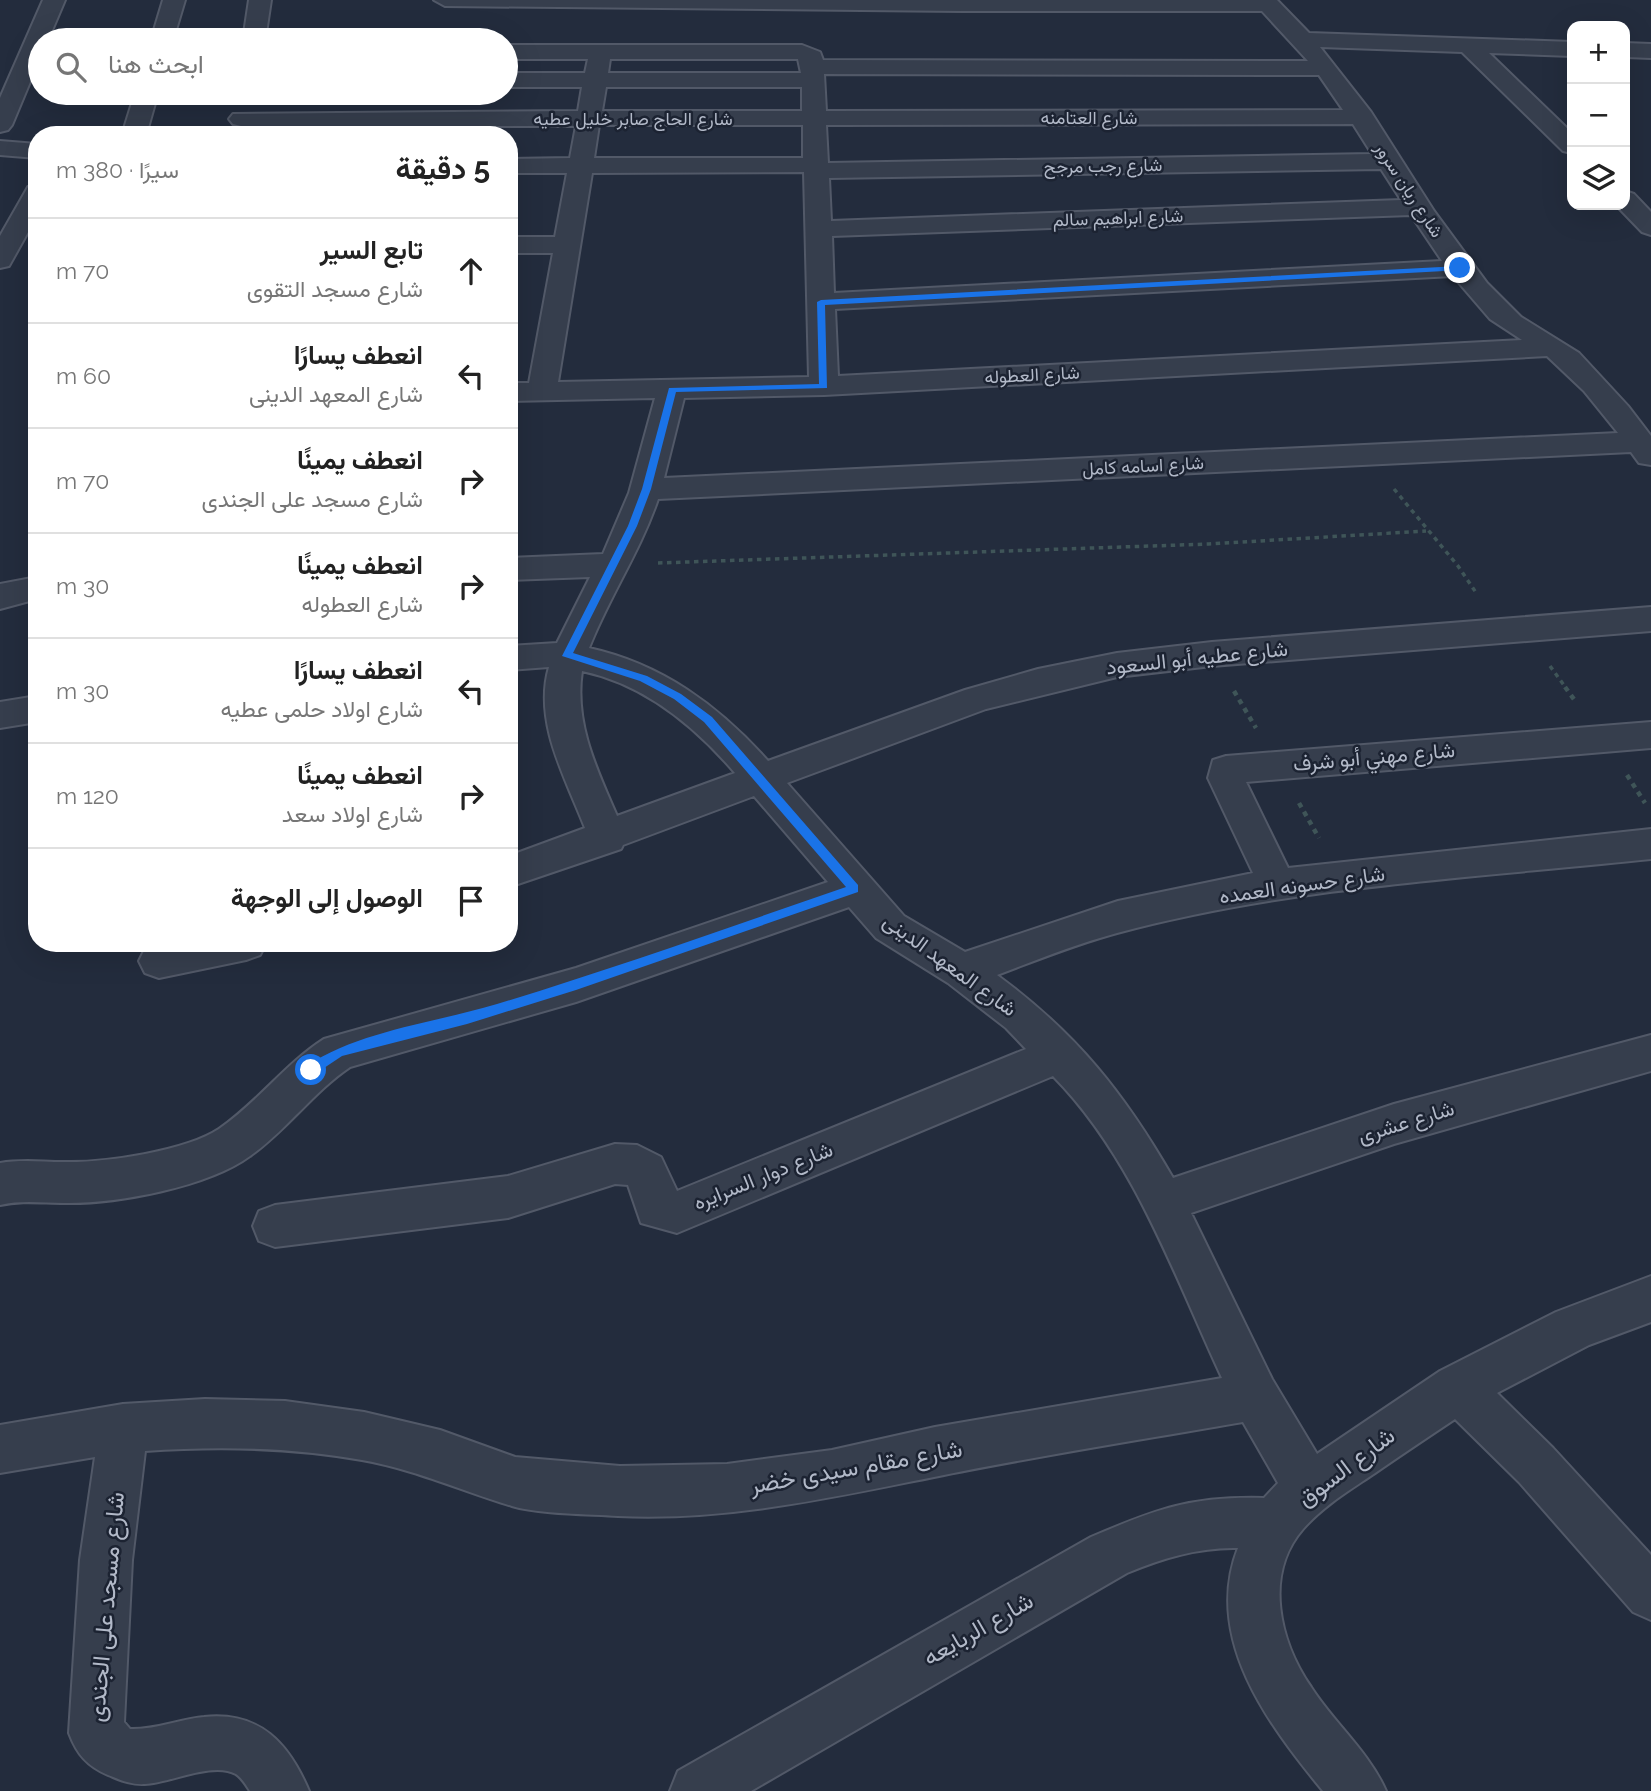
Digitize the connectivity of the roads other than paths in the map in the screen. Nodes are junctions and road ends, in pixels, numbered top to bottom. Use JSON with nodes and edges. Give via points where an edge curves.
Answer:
{"nodes":[{"id":1,"x":54,"y":0,"type":"edge"},
{"id":2,"x":174,"y":0,"type":"edge"},
{"id":3,"x":260,"y":0,"type":"edge"},
{"id":4,"x":445,"y":0,"type":"edge"},
{"id":5,"x":777,"y":2,"type":"edge"},
{"id":6,"x":1266,"y":2,"type":"edge"},
{"id":7,"x":42,"y":28,"type":"edge"},
{"id":8,"x":166,"y":28,"type":"edge"},
{"id":9,"x":256,"y":28,"type":"edge"},
{"id":10,"x":1304,"y":40,"type":"junction"},
{"id":11,"x":1469,"y":46,"type":"junction"},
{"id":12,"x":1567,"y":49,"type":"edge"},
{"id":13,"x":1630,"y":50,"type":"edge"},
{"id":14,"x":1651,"y":51,"type":"edge"},
{"id":15,"x":518,"y":52,"type":"edge"},
{"id":16,"x":600,"y":52,"type":"junction"},
{"id":17,"x":28,"y":60,"type":"edge"},
{"id":18,"x":811,"y":67,"type":"junction"},
{"id":19,"x":1327,"y":68,"type":"junction"},
{"id":20,"x":518,"y":80,"type":"edge"},
{"id":21,"x":595,"y":80,"type":"junction"},
{"id":22,"x":143,"y":105,"type":"edge"},
{"id":23,"x":244,"y":105,"type":"edge"},
{"id":24,"x":1363,"y":117,"type":"junction"},
{"id":25,"x":589,"y":120,"type":"junction"},
{"id":26,"x":815,"y":120,"type":"junction"},
{"id":27,"x":0,"y":125,"type":"edge"},
{"id":28,"x":137,"y":126,"type":"edge"},
{"id":29,"x":240,"y":126,"type":"edge"},
{"id":30,"x":290,"y":126,"type":"edge"},
{"id":31,"x":1567,"y":141,"type":"edge"},
{"id":32,"x":0,"y":148,"type":"edge"},
{"id":33,"x":28,"y":150,"type":"edge"},
{"id":34,"x":1389,"y":161,"type":"junction"},
{"id":35,"x":518,"y":166,"type":"edge"},
{"id":36,"x":580,"y":166,"type":"junction"},
{"id":37,"x":816,"y":168,"type":"junction"},
{"id":38,"x":1630,"y":204,"type":"edge"},
{"id":39,"x":1418,"y":207,"type":"junction"},
{"id":40,"x":28,"y":209,"type":"edge"},
{"id":41,"x":1651,"y":227,"type":"edge"},
{"id":42,"x":818,"y":229,"type":"junction"},
{"id":43,"x":518,"y":245,"type":"edge"},
{"id":44,"x":567,"y":245,"type":"junction"},
{"id":45,"x":0,"y":260,"type":"edge"},
{"id":46,"x":1460,"y":268,"type":"junction"},
{"id":47,"x":821,"y":302,"type":"junction"},
{"id":48,"x":1555,"y":347,"type":"junction"},
{"id":49,"x":824,"y":386,"type":"junction"},
{"id":50,"x":672,"y":389,"type":"junction"},
{"id":51,"x":518,"y":392,"type":"edge"},
{"id":52,"x":542,"y":392,"type":"junction"},
{"id":53,"x":1645,"y":450,"type":"edge"},
{"id":54,"x":646,"y":489,"type":"junction"},
{"id":55,"x":615,"y":565,"type":"junction"},
{"id":56,"x":518,"y":569,"type":"edge"},
{"id":57,"x":28,"y":589,"type":"edge"},
{"id":58,"x":0,"y":598,"type":"edge"},
{"id":59,"x":1651,"y":619,"type":"edge"},
{"id":60,"x":567,"y":656,"type":"junction"},
{"id":61,"x":518,"y":657,"type":"edge"},
{"id":62,"x":28,"y":710,"type":"edge"},
{"id":63,"x":0,"y":715,"type":"edge"},
{"id":64,"x":1651,"y":735,"type":"edge"},
{"id":65,"x":760,"y":780,"type":"junction"},
{"id":66,"x":608,"y":838,"type":"junction"},
{"id":67,"x":1651,"y":844,"type":"edge"},
{"id":68,"x":518,"y":869,"type":"edge"},
{"id":69,"x":1278,"y":886,"type":"junction"},
{"id":70,"x":854,"y":889,"type":"junction"},
{"id":71,"x":202,"y":952,"type":"edge"},
{"id":72,"x":159,"y":961,"type":"dead end"},
{"id":73,"x":962,"y":971,"type":"junction"},
{"id":74,"x":1651,"y":1053,"type":"edge"},
{"id":75,"x":1060,"y":1054,"type":"junction"},
{"id":76,"x":0,"y":1184,"type":"edge"},
{"id":77,"x":1163,"y":1202,"type":"junction"},
{"id":78,"x":275,"y":1226,"type":"dead end"},
{"id":79,"x":1651,"y":1299,"type":"edge"},
{"id":80,"x":1457,"y":1388,"type":"junction"},
{"id":81,"x":1255,"y":1396,"type":"junction"},
{"id":82,"x":123,"y":1428,"type":"junction"},
{"id":83,"x":0,"y":1449,"type":"edge"},
{"id":84,"x":1293,"y":1506,"type":"junction"},
{"id":85,"x":1651,"y":1594,"type":"edge"},
{"id":86,"x":265,"y":1771,"type":"edge"},
{"id":87,"x":698,"y":1791,"type":"edge"},
{"id":88,"x":1358,"y":1791,"type":"edge"}],
"edges":[{"from":1,"to":7,"type":"street"},
{"from":2,"to":8,"type":"street"},
{"from":3,"to":9,"type":"street"},
{"from":4,"to":5,"type":"street"},
{"from":5,"to":6,"type":"street"},
{"from":6,"to":10,"type":"street","name":"شارع ريان سرور"},
{"from":10,"to":11,"type":"street"},
{"from":10,"to":19,"type":"street","name":"شارع ريان سرور"},
{"from":11,"to":12,"type":"street"},
{"from":11,"to":31,"type":"street"},
{"from":13,"to":14,"type":"street"},
{"from":15,"to":16,"type":"street"},
{"from":16,"to":18,"type":"street"},
{"from":16,"to":21,"type":"street"},
{"from":17,"to":27,"type":"street"},
{"from":18,"to":19,"type":"street"},
{"from":18,"to":21,"type":"street"},
{"from":18,"to":26,"type":"street"},
{"from":19,"to":24,"type":"street","name":"شارع ريان سرور"},
{"from":20,"to":21,"type":"street"},
{"from":21,"to":25,"type":"street"},
{"from":22,"to":28,"type":"street"},
{"from":23,"to":29,"type":"street"},
{"from":24,"to":26,"type":"street","name":"شارع العتامنه"},
{"from":24,"to":34,"type":"street","name":"شارع ريان سرور"},
{"from":25,"to":26,"type":"street","name":"شارع الحاج صابر خليل عطيه"},
{"from":25,"to":30,"type":"street","name":"شارع الحاج صابر خليل عطيه"},
{"from":25,"to":36,"type":"street"},
{"from":26,"to":37,"type":"street"},
{"from":32,"to":33,"type":"street"},
{"from":34,"to":37,"type":"street","name":"شارع رجب مرجح"},
{"from":34,"to":39,"type":"street","name":"شارع ريان سرور"},
{"from":35,"to":36,"type":"street","name":"شارع رجب مرجح"},
{"from":36,"to":37,"type":"street","name":"شارع رجب مرجح"},
{"from":36,"to":44,"type":"street"},
{"from":37,"to":42,"type":"street"},
{"from":38,"to":41,"type":"street"},
{"from":39,"to":42,"type":"street","name":"شارع ابراهيم سالم"},
{"from":39,"to":46,"type":"street","name":"شارع ريان سرور"},
{"from":40,"to":45,"type":"street"},
{"from":42,"to":47,"type":"street"},
{"from":43,"to":44,"type":"street"},
{"from":44,"to":52,"type":"street"},
{"from":46,"to":47,"type":"street"},
{"from":46,"to":48,"type":"street","name":"شارع ريان سرور","via":[[1515,325]]},
{"from":47,"to":49,"type":"street"},
{"from":48,"to":49,"type":"street","name":"شارع العطوله"},
{"from":48,"to":53,"type":"street","name":"شارع ريان سرور","via":[[1578,368]]},
{"from":49,"to":50,"type":"street","name":"شارع العطوله"},
{"from":50,"to":52,"type":"street","name":"شارع العطوله"},
{"from":50,"to":54,"type":"street"},
{"from":51,"to":52,"type":"street","name":"شارع العطوله"},
{"from":53,"to":54,"type":"street","name":"شارع اسامه كامل","via":[[1368,455]]},
{"from":54,"to":55,"type":"street"},
{"from":55,"to":56,"type":"street"},
{"from":55,"to":60,"type":"street"},
{"from":57,"to":58,"type":"street"},
{"from":59,"to":65,"type":"street","name":"شارع عطيه أبو السعود","via":[[1117,665],[977,699]]},
{"from":60,"to":61,"type":"street","name":"شارع المعهد الدينى"},
{"from":60,"to":65,"type":"street","name":"شارع المعهد الدينى","via":[[644,678],[678,697],[708,720]]},
{"from":60,"to":66,"type":"street","via":[[562,692],[568,731]]},
{"from":62,"to":63,"type":"street"},
{"from":64,"to":69,"type":"street","name":"شارع مهني أبو شرف","via":[[1226,770]]},
{"from":65,"to":66,"type":"street","name":"شارع عطيه أبو السعود"},
{"from":65,"to":70,"type":"street","name":"شارع المعهد الدينى"},
{"from":66,"to":68,"type":"street","name":"شارع عطيه أبو السعود"},
{"from":67,"to":69,"type":"street","name":"شارع حسونه العمده"},
{"from":69,"to":73,"type":"street","name":"شارع حسونه العمده","via":[[1118,918]]},
{"from":70,"to":73,"type":"street","name":"شارع المعهد الدينى","via":[[890,927]]},
{"from":70,"to":76,"type":"street","via":[[564,989],[339,1052],[311,1070],[292,1093],[234,1143],[198,1162],[107,1180]]},
{"from":71,"to":72,"type":"street"},
{"from":73,"to":75,"type":"street","name":"شارع المعهد الدينى","via":[[1020,1015]]},
{"from":74,"to":77,"type":"street","name":"شارع عشرى","via":[[1394,1124]]},
{"from":75,"to":77,"type":"street","name":"شارع المعهد الدينى","via":[[1122,1130]]},
{"from":75,"to":78,"type":"street","name":"شارع دوار السرايره","via":[[677,1212],[657,1208],[646,1171],[626,1163],[498,1198]]},
{"from":77,"to":81,"type":"street","name":"شارع المعهد الدينى"},
{"from":79,"to":80,"type":"street","name":"شارع السوق","via":[[1538,1344]]},
{"from":80,"to":84,"type":"street","name":"شارع السوق"},
{"from":80,"to":85,"type":"street","via":[[1536,1465]]},
{"from":81,"to":82,"type":"street","name":"شارع مقام سيدى خضر","via":[[935,1452],[832,1475],[727,1489],[620,1491],[515,1482],[440,1455],[364,1436],[285,1425]]},
{"from":81,"to":84,"type":"street","name":"شارع المعهد الدينى"},
{"from":82,"to":83,"type":"street","name":"شارع مقام سيدى خضر"},
{"from":82,"to":86,"type":"street","name":"شارع مسجد على الجندى","via":[[106,1560],[96,1734],[107,1757],[124,1770],[146,1773],[215,1746]]},
{"from":84,"to":87,"type":"street","name":"شارع الربايعه","via":[[1161,1533],[1109,1555]]},
{"from":84,"to":88,"type":"street","via":[[1258,1562],[1254,1610],[1267,1661],[1293,1709]]}]}
